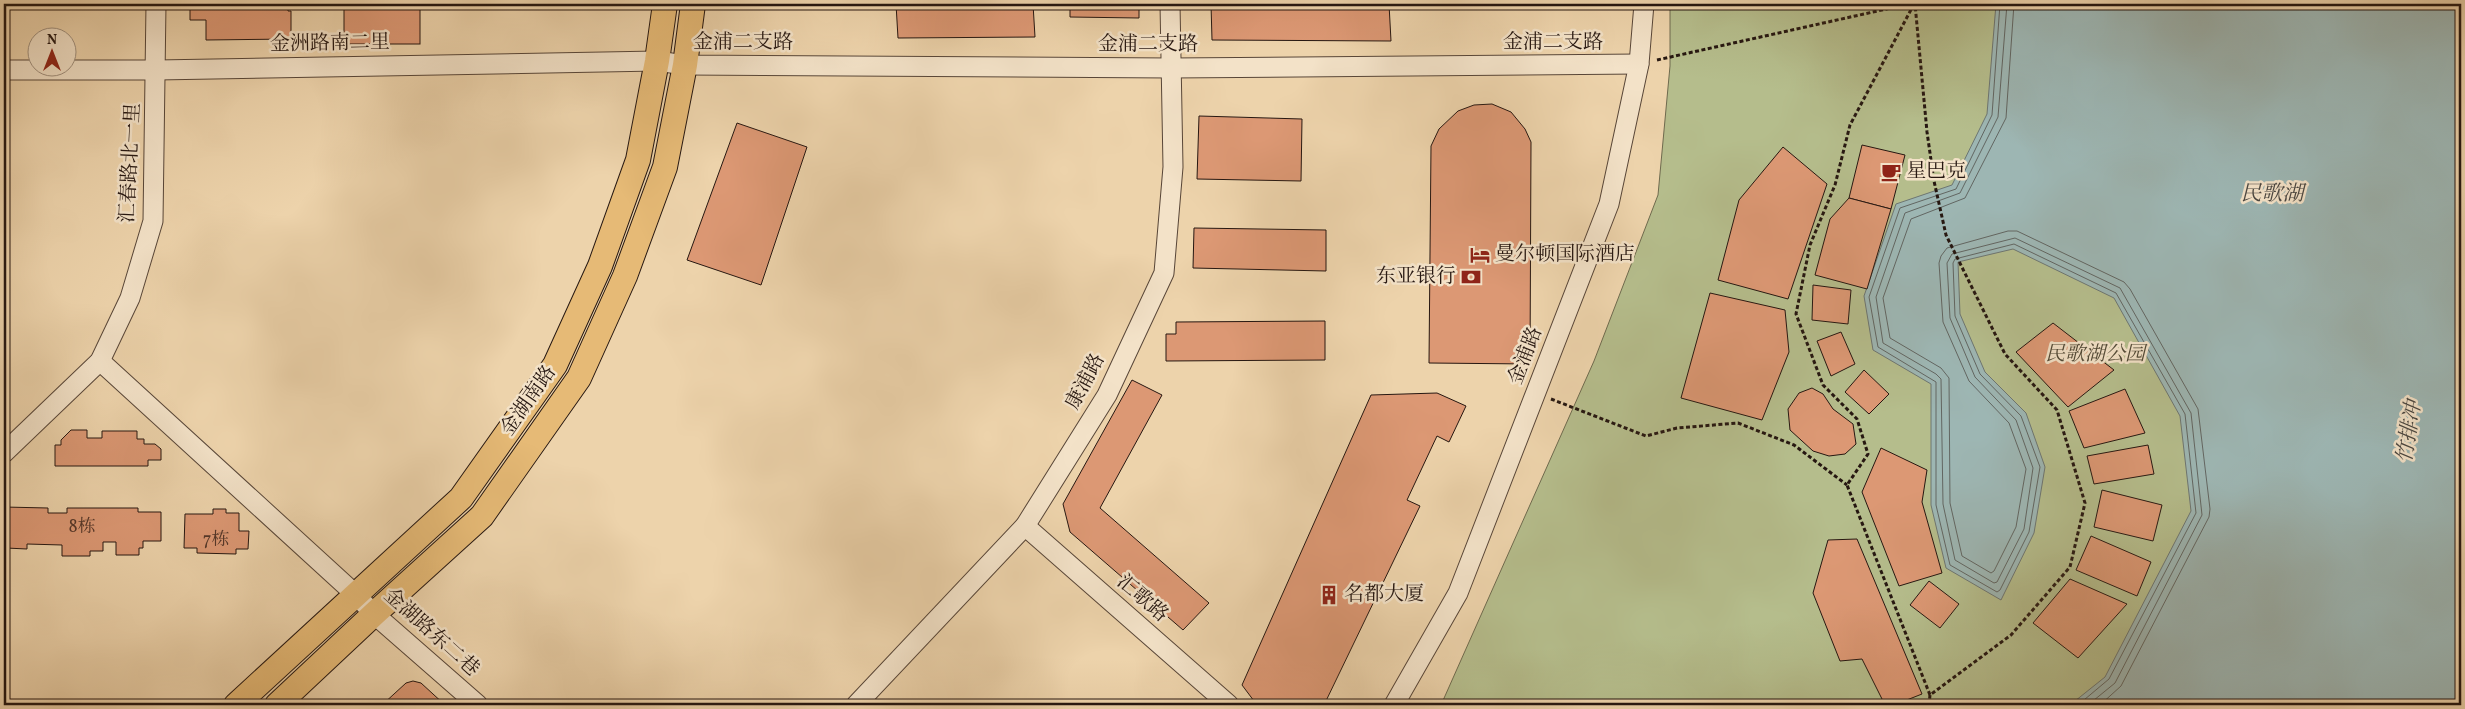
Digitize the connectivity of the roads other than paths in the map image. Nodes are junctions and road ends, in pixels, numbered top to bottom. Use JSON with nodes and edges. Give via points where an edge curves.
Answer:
{"nodes":[{"id":1,"x":156,"y":4,"type":"edge"},
{"id":2,"x":665,"y":4,"type":"edge"},
{"id":3,"x":693,"y":4,"type":"edge"},
{"id":4,"x":1170,"y":4,"type":"edge"},
{"id":5,"x":1644,"y":4,"type":"edge"},
{"id":6,"x":657,"y":61,"type":"junction"},
{"id":7,"x":1639,"y":64,"type":"junction"},
{"id":8,"x":685,"y":65,"type":"junction"},
{"id":9,"x":1171,"y":68,"type":"junction"},
{"id":10,"x":4,"y":70,"type":"edge"},
{"id":11,"x":157,"y":70,"type":"junction"},
{"id":12,"x":100,"y":361,"type":"junction"},
{"id":13,"x":4,"y":453,"type":"edge"},
{"id":14,"x":1025,"y":526,"type":"junction"},
{"id":15,"x":355,"y":594,"type":"junction"},
{"id":16,"x":374,"y":614,"type":"junction"},
{"id":17,"x":236,"y":705,"type":"edge"},
{"id":18,"x":277,"y":705,"type":"edge"},
{"id":19,"x":478,"y":705,"type":"edge"},
{"id":20,"x":856,"y":705,"type":"edge"},
{"id":21,"x":1229,"y":705,"type":"edge"},
{"id":22,"x":1394,"y":705,"type":"edge"}],
"edges":[{"from":1,"to":11,"type":"street","name":"汇春路北一里"},
{"from":2,"to":6,"type":"main road","name":"金湖南路"},
{"from":3,"to":8,"type":"main road","name":"金湖南路"},
{"from":4,"to":9,"type":"street","name":"康浦路"},
{"from":5,"to":7,"type":"street","name":"金浦路"},
{"from":6,"to":8,"type":"street","name":"金浦二支路"},
{"from":6,"to":11,"type":"street","name":"金洲路南二里"},
{"from":6,"to":15,"type":"main road","name":"金湖南路","via":[[638,160],[600,266],[555,365],[461,498]]},
{"from":7,"to":9,"type":"street","name":"金浦二支路"},
{"from":7,"to":22,"type":"street","name":"金浦路","via":[[1609,204],[1458,594]]},
{"from":8,"to":9,"type":"street","name":"金浦二支路"},
{"from":8,"to":16,"type":"main road","name":"金湖南路","via":[[665,167],[626,276],[579,378],[482,516]]},
{"from":9,"to":14,"type":"street","name":"康浦路","via":[[1173,167],[1164,273],[1107,395]]},
{"from":10,"to":11,"type":"street","name":"金洲路南二里"},
{"from":11,"to":12,"type":"street","name":"汇春路北一里","via":[[154,221],[130,298]]},
{"from":12,"to":13,"type":"street","name":"汇春路北一里"},
{"from":12,"to":15,"type":"street","name":"金湖路东二巷"},
{"from":14,"to":20,"type":"street","name":"康浦路"},
{"from":14,"to":21,"type":"street","name":"汇歌路"},
{"from":15,"to":16,"type":"street","name":"金湖路东二巷"},
{"from":15,"to":17,"type":"main road","name":"金湖南路"},
{"from":16,"to":18,"type":"main road","name":"金湖南路"},
{"from":16,"to":19,"type":"street","name":"金湖路东二巷"}]}
